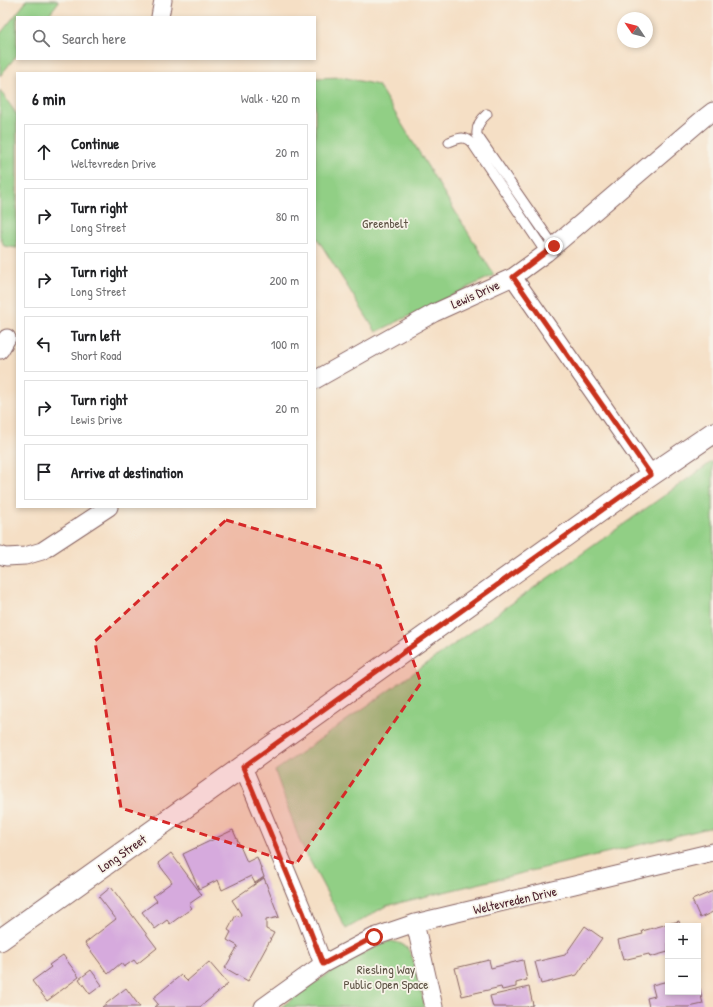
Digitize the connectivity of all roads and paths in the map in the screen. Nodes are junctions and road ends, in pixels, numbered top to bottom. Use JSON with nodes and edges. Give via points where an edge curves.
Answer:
{"nodes":[{"id":1,"x":163,"y":0,"type":"edge"},
{"id":2,"x":160,"y":16,"type":"edge"},
{"id":3,"x":713,"y":112,"type":"edge"},
{"id":4,"x":487,"y":114,"type":"dead end"},
{"id":5,"x":449,"y":142,"type":"dead end"},
{"id":6,"x":550,"y":249,"type":"junction"},
{"id":7,"x":513,"y":277,"type":"junction"},
{"id":8,"x":316,"y":379,"type":"edge"},
{"id":9,"x":713,"y":432,"type":"edge"},
{"id":10,"x":651,"y":475,"type":"junction"},
{"id":11,"x":107,"y":508,"type":"edge"},
{"id":12,"x":0,"y":555,"type":"edge"},
{"id":13,"x":243,"y":767,"type":"junction"},
{"id":14,"x":713,"y":852,"type":"edge"},
{"id":15,"x":415,"y":923,"type":"junction"},
{"id":16,"x":0,"y":940,"type":"edge"},
{"id":17,"x":323,"y":964,"type":"junction"},
{"id":18,"x":263,"y":1007,"type":"edge"},
{"id":19,"x":434,"y":1007,"type":"edge"}],
"edges":[{"from":1,"to":2,"type":"street"},
{"from":3,"to":6,"type":"street","name":"Lewis Drive"},
{"from":4,"to":6,"type":"lane","via":[[477,127],[478,136]]},
{"from":5,"to":6,"type":"lane","via":[[465,137],[472,143]]},
{"from":6,"to":7,"type":"street","name":"Lewis Drive"},
{"from":7,"to":8,"type":"street","name":"Lewis Drive","via":[[434,313]]},
{"from":7,"to":10,"type":"street"},
{"from":9,"to":10,"type":"street","name":"Long Street"},
{"from":10,"to":13,"type":"street","name":"Long Street"},
{"from":11,"to":12,"type":"street","via":[[42,551],[25,556]]},
{"from":13,"to":16,"type":"street","name":"Long Street"},
{"from":13,"to":17,"type":"street"},
{"from":14,"to":15,"type":"street","name":"Weltevreden Drive"},
{"from":15,"to":17,"type":"street","name":"Weltevreden Drive","via":[[374,937]]},
{"from":15,"to":19,"type":"street"},
{"from":17,"to":18,"type":"street","name":"Weltevreden Drive"}]}
